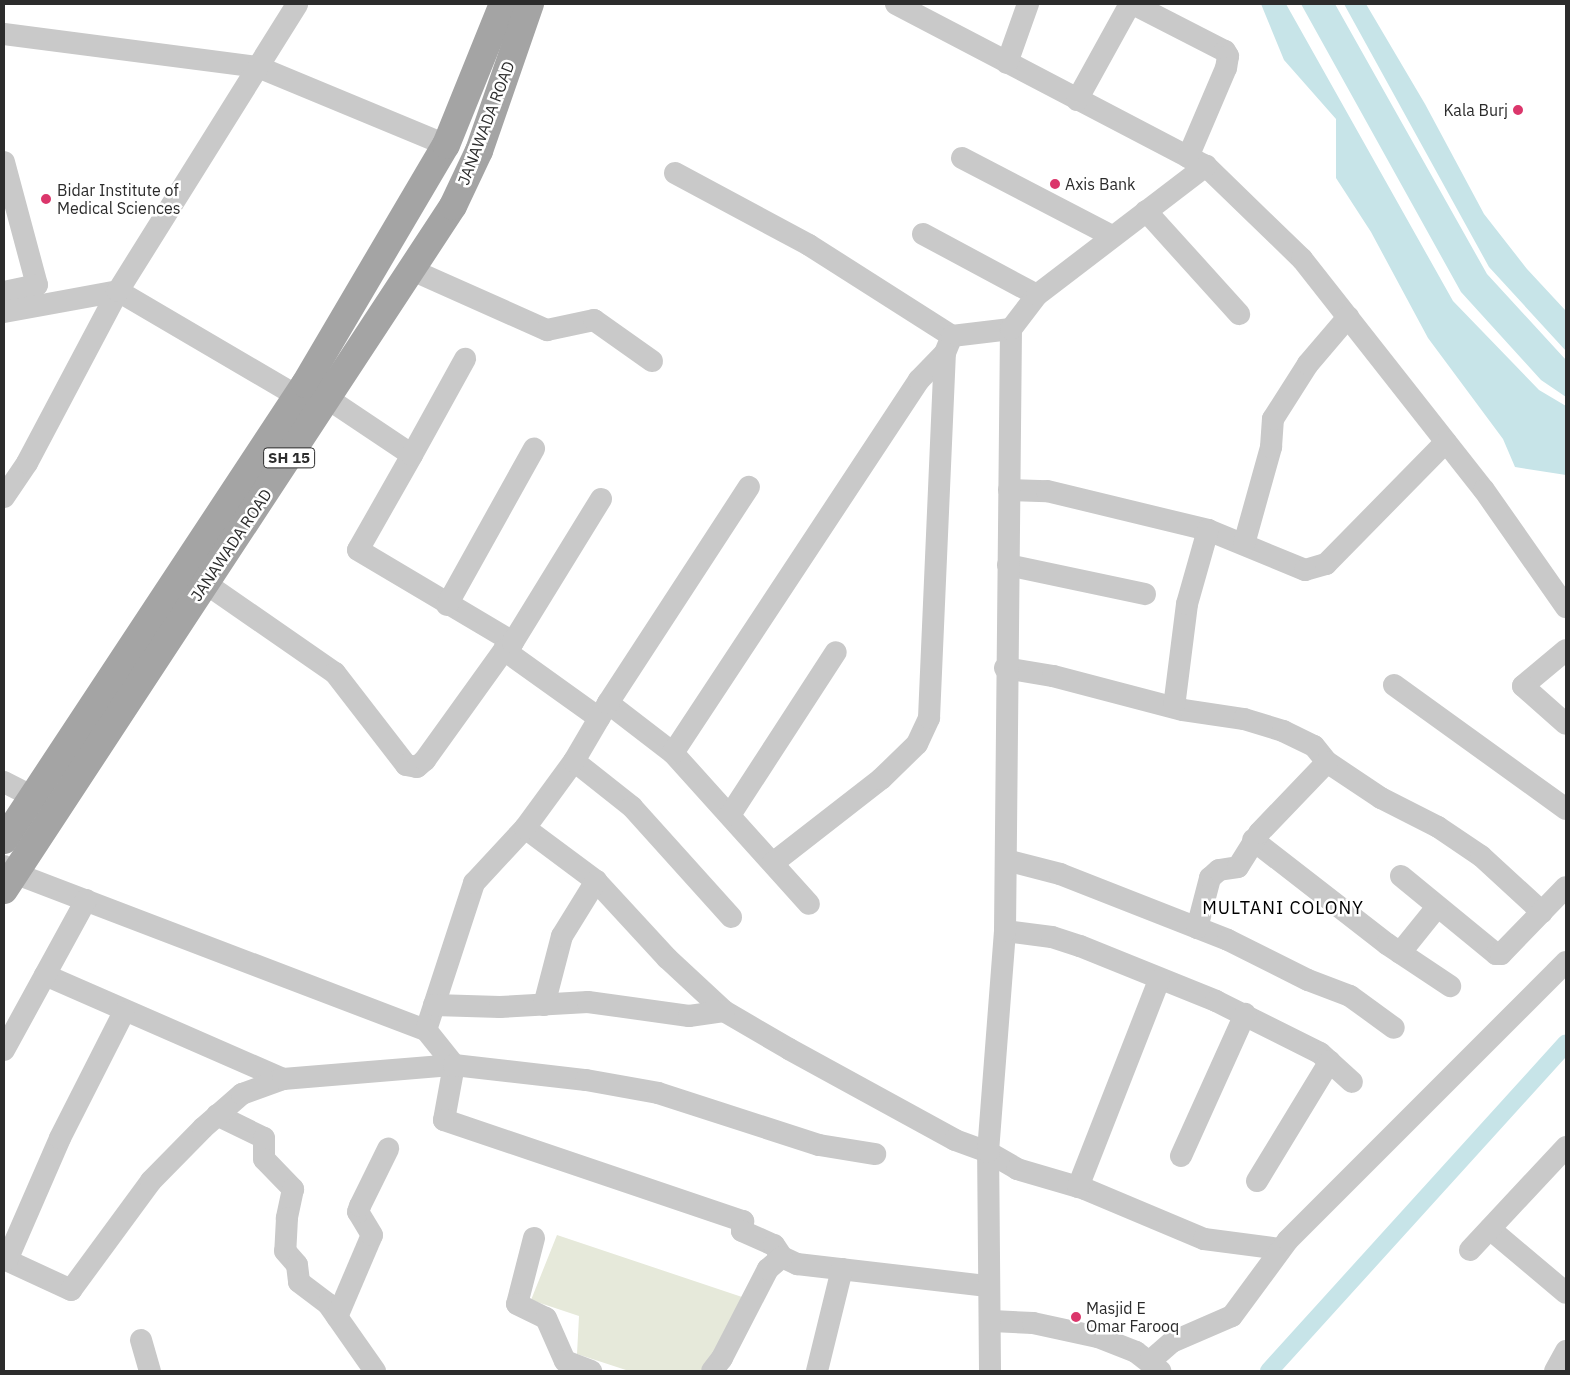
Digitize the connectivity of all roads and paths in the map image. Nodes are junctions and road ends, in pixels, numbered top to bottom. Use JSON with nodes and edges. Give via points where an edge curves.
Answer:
{"nodes":[{"id":1,"x":297,"y":4,"type":"edge"},
{"id":2,"x":503,"y":4,"type":"edge"},
{"id":3,"x":530,"y":4,"type":"edge"},
{"id":4,"x":896,"y":4,"type":"edge"},
{"id":5,"x":1028,"y":4,"type":"edge"},
{"id":6,"x":1132,"y":4,"type":"edge"},
{"id":7,"x":4,"y":34,"type":"edge"},
{"id":8,"x":1006,"y":63,"type":"junction"},
{"id":9,"x":258,"y":67,"type":"junction"},
{"id":10,"x":1077,"y":100,"type":"junction"},
{"id":11,"x":446,"y":145,"type":"junction"},
{"id":12,"x":962,"y":158,"type":"dead end"},
{"id":13,"x":4,"y":162,"type":"edge"},
{"id":14,"x":1197,"y":162,"type":"junction"},
{"id":15,"x":675,"y":173,"type":"dead end"},
{"id":16,"x":1146,"y":211,"type":"junction"},
{"id":17,"x":923,"y":234,"type":"dead end"},
{"id":18,"x":1112,"y":236,"type":"junction"},
{"id":19,"x":412,"y":270,"type":"junction"},
{"id":20,"x":118,"y":290,"type":"junction"},
{"id":21,"x":4,"y":292,"type":"edge"},
{"id":22,"x":1037,"y":296,"type":"junction"},
{"id":23,"x":4,"y":312,"type":"edge"},
{"id":24,"x":1239,"y":314,"type":"dead end"},
{"id":25,"x":1348,"y":317,"type":"junction"},
{"id":26,"x":1011,"y":330,"type":"junction"},
{"id":27,"x":949,"y":344,"type":"junction"},
{"id":28,"x":466,"y":359,"type":"dead end"},
{"id":29,"x":652,"y":361,"type":"dead end"},
{"id":30,"x":301,"y":390,"type":"junction"},
{"id":31,"x":329,"y":399,"type":"junction"},
{"id":32,"x":1446,"y":442,"type":"junction"},
{"id":33,"x":534,"y":449,"type":"dead end"},
{"id":34,"x":412,"y":455,"type":"junction"},
{"id":35,"x":27,"y":463,"type":"junction"},
{"id":36,"x":4,"y":467,"type":"edge"},
{"id":37,"x":749,"y":487,"type":"dead end"},
{"id":38,"x":1009,"y":490,"type":"junction"},
{"id":39,"x":4,"y":497,"type":"edge"},
{"id":40,"x":601,"y":499,"type":"dead end"},
{"id":41,"x":1208,"y":530,"type":"junction"},
{"id":42,"x":1244,"y":544,"type":"junction"},
{"id":43,"x":1008,"y":565,"type":"junction"},
{"id":44,"x":205,"y":583,"type":"junction"},
{"id":45,"x":1145,"y":594,"type":"dead end"},
{"id":46,"x":446,"y":605,"type":"junction"},
{"id":47,"x":1566,"y":607,"type":"edge"},
{"id":48,"x":509,"y":646,"type":"junction"},
{"id":49,"x":1566,"y":650,"type":"edge"},
{"id":50,"x":836,"y":652,"type":"dead end"},
{"id":51,"x":1006,"y":668,"type":"junction"},
{"id":52,"x":1394,"y":686,"type":"dead end"},
{"id":53,"x":1174,"y":707,"type":"junction"},
{"id":54,"x":604,"y":710,"type":"junction"},
{"id":55,"x":1566,"y":724,"type":"edge"},
{"id":56,"x":673,"y":753,"type":"junction"},
{"id":57,"x":574,"y":761,"type":"junction"},
{"id":58,"x":1327,"y":762,"type":"junction"},
{"id":59,"x":4,"y":782,"type":"edge"},
{"id":60,"x":33,"y":797,"type":"junction"},
{"id":61,"x":1566,"y":809,"type":"edge"},
{"id":62,"x":730,"y":815,"type":"junction"},
{"id":63,"x":525,"y":828,"type":"junction"},
{"id":64,"x":4,"y":840,"type":"edge"},
{"id":65,"x":1253,"y":840,"type":"junction"},
{"id":66,"x":1006,"y":860,"type":"junction"},
{"id":67,"x":773,"y":864,"type":"junction"},
{"id":68,"x":7,"y":876,"type":"edge"},
{"id":69,"x":1401,"y":876,"type":"dead end"},
{"id":70,"x":596,"y":881,"type":"junction"},
{"id":71,"x":1566,"y":887,"type":"edge"},
{"id":72,"x":86,"y":900,"type":"junction"},
{"id":73,"x":809,"y":904,"type":"dead end"},
{"id":74,"x":1437,"y":907,"type":"junction"},
{"id":75,"x":1542,"y":912,"type":"junction"},
{"id":76,"x":731,"y":917,"type":"dead end"},
{"id":77,"x":1197,"y":928,"type":"junction"},
{"id":78,"x":1005,"y":931,"type":"junction"},
{"id":79,"x":1400,"y":953,"type":"junction"},
{"id":80,"x":1566,"y":962,"type":"edge"},
{"id":81,"x":45,"y":975,"type":"junction"},
{"id":82,"x":1159,"y":980,"type":"junction"},
{"id":83,"x":1450,"y":986,"type":"dead end"},
{"id":84,"x":434,"y":1004,"type":"junction"},
{"id":85,"x":544,"y":1005,"type":"junction"},
{"id":86,"x":724,"y":1011,"type":"junction"},
{"id":87,"x":124,"y":1012,"type":"junction"},
{"id":88,"x":1245,"y":1014,"type":"junction"},
{"id":89,"x":1394,"y":1028,"type":"dead end"},
{"id":90,"x":426,"y":1030,"type":"junction"},
{"id":91,"x":4,"y":1050,"type":"edge"},
{"id":92,"x":1330,"y":1061,"type":"junction"},
{"id":93,"x":454,"y":1065,"type":"junction"},
{"id":94,"x":283,"y":1079,"type":"junction"},
{"id":95,"x":1352,"y":1082,"type":"dead end"},
{"id":96,"x":218,"y":1115,"type":"junction"},
{"id":97,"x":1566,"y":1147,"type":"edge"},
{"id":98,"x":388,"y":1149,"type":"dead end"},
{"id":99,"x":988,"y":1152,"type":"junction"},
{"id":100,"x":875,"y":1154,"type":"dead end"},
{"id":101,"x":1182,"y":1156,"type":"dead end"},
{"id":102,"x":1257,"y":1181,"type":"dead end"},
{"id":103,"x":1078,"y":1187,"type":"junction"},
{"id":104,"x":1490,"y":1229,"type":"junction"},
{"id":105,"x":534,"y":1238,"type":"dead end"},
{"id":106,"x":1280,"y":1249,"type":"junction"},
{"id":107,"x":1470,"y":1250,"type":"dead end"},
{"id":108,"x":782,"y":1256,"type":"junction"},
{"id":109,"x":5,"y":1259,"type":"edge"},
{"id":110,"x":842,"y":1269,"type":"junction"},
{"id":111,"x":988,"y":1286,"type":"junction"},
{"id":112,"x":1566,"y":1293,"type":"edge"},
{"id":113,"x":337,"y":1317,"type":"junction"},
{"id":114,"x":992,"y":1321,"type":"junction"},
{"id":115,"x":141,"y":1340,"type":"dead end"},
{"id":116,"x":1566,"y":1350,"type":"edge"},
{"id":117,"x":1155,"y":1367,"type":"edge"},
{"id":118,"x":150,"y":1371,"type":"edge"},
{"id":119,"x":375,"y":1371,"type":"edge"},
{"id":120,"x":591,"y":1371,"type":"edge"},
{"id":121,"x":712,"y":1371,"type":"edge"},
{"id":122,"x":817,"y":1371,"type":"edge"},
{"id":123,"x":990,"y":1371,"type":"edge"},
{"id":124,"x":1555,"y":1371,"type":"edge"}],
"edges":[{"from":1,"to":9,"type":"street"},
{"from":2,"to":11,"type":"main road","name":"JANAWADA ROAD","number":"SH 15"},
{"from":3,"to":19,"type":"main road","name":"JANAWADA ROAD","number":"SH 15","via":[[479,151],[453,206]]},
{"from":4,"to":8,"type":"street"},
{"from":5,"to":8,"type":"street"},
{"from":6,"to":10,"type":"street"},
{"from":6,"to":14,"type":"street","via":[[1225,51],[1228,56]]},
{"from":7,"to":9,"type":"street"},
{"from":8,"to":10,"type":"street"},
{"from":9,"to":11,"type":"street"},
{"from":9,"to":20,"type":"street"},
{"from":10,"to":14,"type":"street"},
{"from":11,"to":30,"type":"main road","name":"JANAWADA ROAD","number":"SH 15"},
{"from":12,"to":18,"type":"street"},
{"from":13,"to":21,"type":"street","via":[[37,285]]},
{"from":14,"to":16,"type":"street"},
{"from":14,"to":25,"type":"street","via":[[1302,259]]},
{"from":15,"to":27,"type":"street","via":[[809,245]]},
{"from":16,"to":18,"type":"street"},
{"from":16,"to":24,"type":"street"},
{"from":17,"to":22,"type":"street"},
{"from":18,"to":22,"type":"street"},
{"from":19,"to":29,"type":"street","via":[[547,330],[594,320]]},
{"from":19,"to":31,"type":"main road","name":"JANAWADA ROAD","number":"SH 15"},
{"from":20,"to":23,"type":"street"},
{"from":20,"to":30,"type":"street"},
{"from":20,"to":35,"type":"street"},
{"from":22,"to":26,"type":"street"},
{"from":25,"to":32,"type":"street"},
{"from":25,"to":42,"type":"street","via":[[1308,364],[1273,420],[1271,447]]},
{"from":26,"to":27,"type":"street"},
{"from":26,"to":38,"type":"street"},
{"from":27,"to":56,"type":"street","via":[[919,380]]},
{"from":27,"to":67,"type":"street","via":[[928,718],[917,744],[881,779]]},
{"from":28,"to":34,"type":"street"},
{"from":30,"to":31,"type":"street"},
{"from":30,"to":60,"type":"main road","name":"JANAWADA ROAD","number":"SH 15"},
{"from":31,"to":34,"type":"street"},
{"from":31,"to":44,"type":"main road","name":"JANAWADA ROAD","number":"SH 15"},
{"from":32,"to":42,"type":"street","via":[[1326,564],[1305,570]]},
{"from":32,"to":47,"type":"street"},
{"from":33,"to":46,"type":"street"},
{"from":34,"to":46,"type":"street","via":[[358,550]]},
{"from":35,"to":36,"type":"street"},
{"from":35,"to":39,"type":"street"},
{"from":37,"to":54,"type":"street"},
{"from":38,"to":41,"type":"street","via":[[1048,491]]},
{"from":38,"to":43,"type":"street"},
{"from":40,"to":48,"type":"street"},
{"from":41,"to":42,"type":"street"},
{"from":41,"to":53,"type":"street","via":[[1187,604]]},
{"from":43,"to":45,"type":"street"},
{"from":43,"to":51,"type":"street"},
{"from":44,"to":48,"type":"street","via":[[335,672],[406,765],[417,767],[425,760]]},
{"from":44,"to":68,"type":"main road","name":"JANAWADA ROAD","number":"SH 15"},
{"from":46,"to":48,"type":"street"},
{"from":48,"to":54,"type":"street"},
{"from":49,"to":55,"type":"street","via":[[1523,686]]},
{"from":50,"to":62,"type":"street"},
{"from":51,"to":53,"type":"street","via":[[1053,676]]},
{"from":51,"to":66,"type":"street"},
{"from":52,"to":61,"type":"street"},
{"from":53,"to":58,"type":"street","via":[[1244,719],[1283,730],[1314,746]]},
{"from":54,"to":56,"type":"street"},
{"from":54,"to":57,"type":"street"},
{"from":56,"to":62,"type":"street"},
{"from":57,"to":63,"type":"street"},
{"from":57,"to":76,"type":"street","via":[[632,807]]},
{"from":58,"to":65,"type":"street"},
{"from":58,"to":75,"type":"street","via":[[1381,798],[1438,827],[1481,856]]},
{"from":59,"to":60,"type":"street"},
{"from":60,"to":64,"type":"main road","name":"JANAWADA ROAD","number":"SH 15"},
{"from":62,"to":67,"type":"street"},
{"from":63,"to":70,"type":"street"},
{"from":63,"to":84,"type":"street","via":[[474,883]]},
{"from":65,"to":77,"type":"street","via":[[1238,867],[1219,870],[1210,878]]},
{"from":65,"to":79,"type":"street"},
{"from":66,"to":77,"type":"street","via":[[1060,874]]},
{"from":66,"to":78,"type":"street"},
{"from":67,"to":73,"type":"street"},
{"from":68,"to":72,"type":"street"},
{"from":69,"to":74,"type":"street"},
{"from":70,"to":85,"type":"street","via":[[562,936]]},
{"from":70,"to":86,"type":"street","via":[[667,958]]},
{"from":71,"to":75,"type":"street"},
{"from":72,"to":81,"type":"street"},
{"from":72,"to":90,"type":"street"},
{"from":74,"to":75,"type":"street","via":[[1496,954],[1501,954]]},
{"from":74,"to":79,"type":"street"},
{"from":77,"to":89,"type":"street","via":[[1350,996]]},
{"from":78,"to":82,"type":"street","via":[[1052,937]]},
{"from":78,"to":99,"type":"street"},
{"from":79,"to":83,"type":"street"},
{"from":80,"to":106,"type":"street"},
{"from":81,"to":87,"type":"street"},
{"from":81,"to":91,"type":"street"},
{"from":82,"to":88,"type":"street"},
{"from":82,"to":103,"type":"street"},
{"from":84,"to":85,"type":"street"},
{"from":84,"to":90,"type":"street"},
{"from":85,"to":86,"type":"street","via":[[588,1002],[689,1016]]},
{"from":86,"to":99,"type":"street","via":[[955,1140]]},
{"from":87,"to":94,"type":"street"},
{"from":87,"to":109,"type":"street","via":[[60,1138]]},
{"from":88,"to":92,"type":"street"},
{"from":88,"to":101,"type":"street"},
{"from":90,"to":93,"type":"street"},
{"from":92,"to":95,"type":"street"},
{"from":92,"to":102,"type":"street"},
{"from":93,"to":94,"type":"street"},
{"from":93,"to":100,"type":"street","via":[[586,1080],[658,1093],[819,1145]]},
{"from":93,"to":108,"type":"street","via":[[444,1120],[743,1221],[742,1231],[774,1245]]},
{"from":94,"to":96,"type":"street","via":[[242,1094]]},
{"from":96,"to":109,"type":"street","via":[[151,1181],[71,1290]]},
{"from":96,"to":113,"type":"street","via":[[264,1138],[264,1159],[294,1189],[287,1218],[285,1251],[297,1265],[299,1282],[328,1304]]},
{"from":97,"to":104,"type":"street"},
{"from":98,"to":113,"type":"street","via":[[358,1212],[372,1235]]},
{"from":99,"to":103,"type":"street","via":[[1017,1169]]},
{"from":99,"to":111,"type":"street"},
{"from":103,"to":106,"type":"street","via":[[1204,1239]]},
{"from":104,"to":107,"type":"street"},
{"from":104,"to":112,"type":"street"},
{"from":105,"to":120,"type":"street","via":[[517,1304],[546,1318],[565,1361]]},
{"from":106,"to":117,"type":"street","via":[[1232,1316],[1172,1342]]},
{"from":108,"to":110,"type":"street","via":[[797,1264]]},
{"from":108,"to":121,"type":"street","via":[[768,1269],[722,1358]]},
{"from":110,"to":111,"type":"street"},
{"from":110,"to":122,"type":"street"},
{"from":111,"to":114,"type":"street"},
{"from":113,"to":119,"type":"street"},
{"from":114,"to":117,"type":"street","via":[[1033,1323],[1098,1337],[1136,1352]]},
{"from":114,"to":123,"type":"street"},
{"from":115,"to":118,"type":"street"},
{"from":116,"to":124,"type":"street"}]}
